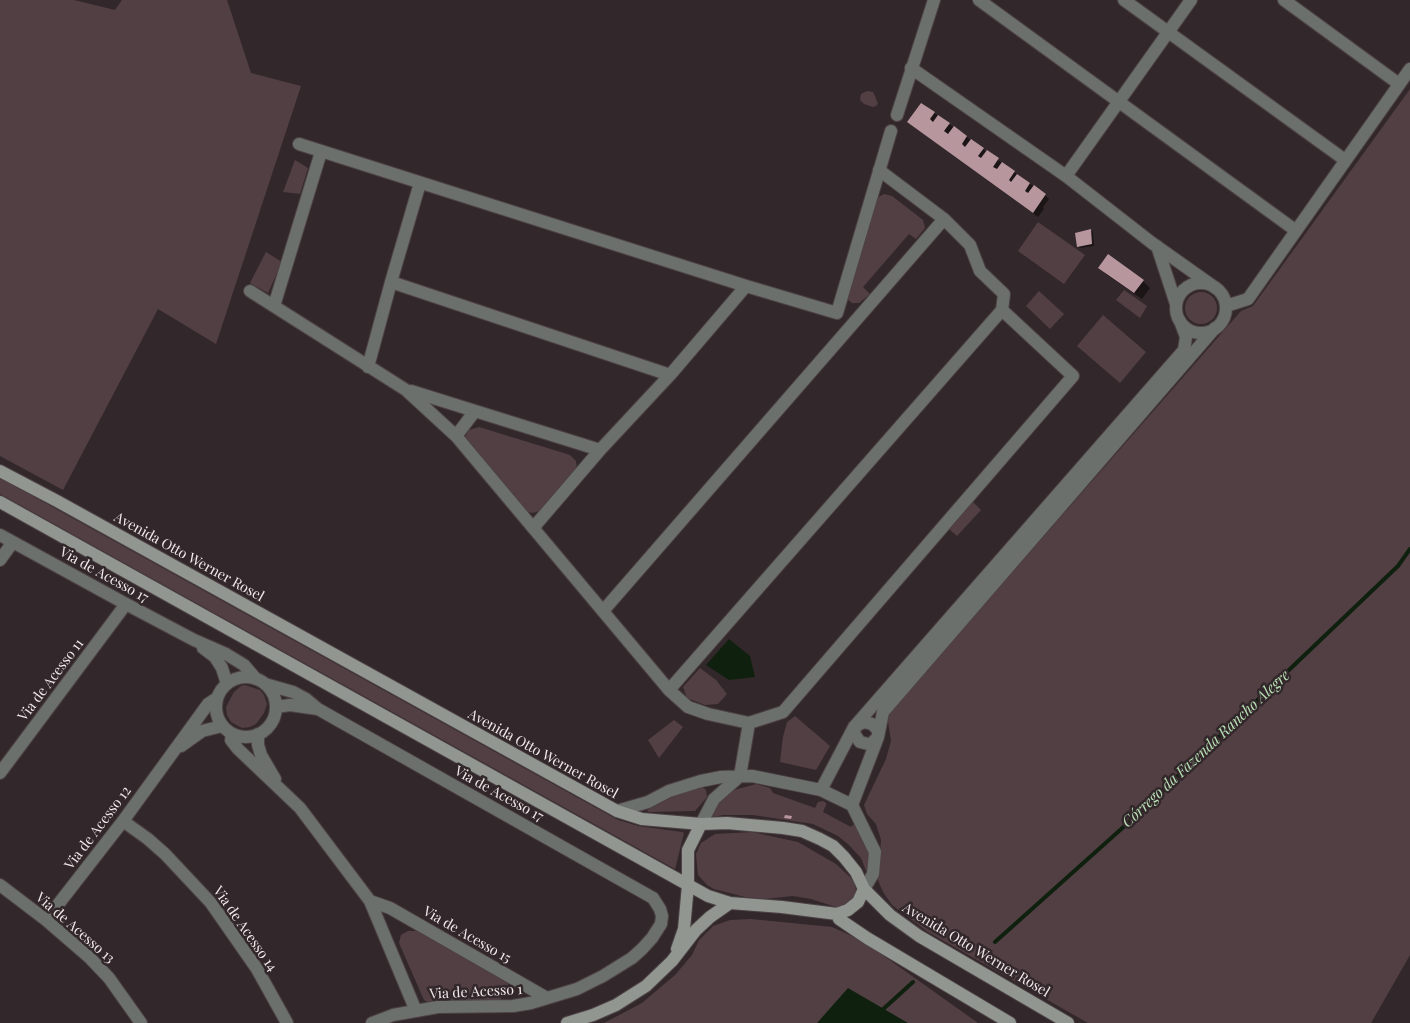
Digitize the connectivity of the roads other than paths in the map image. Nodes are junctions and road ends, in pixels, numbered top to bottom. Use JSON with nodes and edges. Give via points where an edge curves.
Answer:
{"nodes":[{"id":1,"x":934,"y":0,"type":"edge"},
{"id":2,"x":979,"y":0,"type":"edge"},
{"id":3,"x":1124,"y":0,"type":"edge"},
{"id":4,"x":1191,"y":0,"type":"edge"},
{"id":5,"x":1284,"y":0,"type":"edge"},
{"id":6,"x":1168,"y":32,"type":"junction"},
{"id":7,"x":911,"y":68,"type":"junction"},
{"id":8,"x":1410,"y":69,"type":"edge"},
{"id":9,"x":1399,"y":84,"type":"junction"},
{"id":10,"x":1118,"y":102,"type":"junction"},
{"id":11,"x":897,"y":114,"type":"dead end"},
{"id":12,"x":891,"y":131,"type":"dead end"},
{"id":13,"x":299,"y":144,"type":"dead end"},
{"id":14,"x":321,"y":152,"type":"junction"},
{"id":15,"x":1346,"y":160,"type":"junction"},
{"id":16,"x":879,"y":170,"type":"junction"},
{"id":17,"x":1066,"y":176,"type":"junction"},
{"id":18,"x":420,"y":183,"type":"junction"},
{"id":19,"x":944,"y":219,"type":"junction"},
{"id":20,"x":1295,"y":230,"type":"junction"},
{"id":21,"x":1157,"y":246,"type":"junction"},
{"id":22,"x":391,"y":282,"type":"junction"},
{"id":23,"x":746,"y":286,"type":"junction"},
{"id":24,"x":1217,"y":289,"type":"junction"},
{"id":25,"x":250,"y":290,"type":"dead end"},
{"id":26,"x":1176,"y":304,"type":"junction"},
{"id":27,"x":274,"y":306,"type":"junction"},
{"id":28,"x":1226,"y":306,"type":"junction"},
{"id":29,"x":1002,"y":310,"type":"junction"},
{"id":30,"x":837,"y":313,"type":"junction"},
{"id":31,"x":856,"y":320,"type":"junction"},
{"id":32,"x":1180,"y":321,"type":"junction"},
{"id":33,"x":1215,"y":328,"type":"junction"},
{"id":34,"x":368,"y":367,"type":"junction"},
{"id":35,"x":670,"y":375,"type":"junction"},
{"id":36,"x":406,"y":390,"type":"junction"},
{"id":37,"x":475,"y":411,"type":"junction"},
{"id":38,"x":456,"y":436,"type":"junction"},
{"id":39,"x":600,"y":450,"type":"junction"},
{"id":40,"x":0,"y":471,"type":"edge"},
{"id":41,"x":0,"y":502,"type":"edge"},
{"id":42,"x":533,"y":528,"type":"junction"},
{"id":43,"x":0,"y":535,"type":"edge"},
{"id":44,"x":13,"y":542,"type":"junction"},
{"id":45,"x":0,"y":560,"type":"edge"},
{"id":46,"x":126,"y":604,"type":"junction"},
{"id":47,"x":603,"y":611,"type":"junction"},
{"id":48,"x":194,"y":640,"type":"junction"},
{"id":49,"x":261,"y":682,"type":"junction"},
{"id":50,"x":227,"y":684,"type":"junction"},
{"id":51,"x":669,"y":690,"type":"junction"},
{"id":52,"x":217,"y":698,"type":"junction"},
{"id":53,"x":276,"y":706,"type":"junction"},
{"id":54,"x":318,"y":709,"type":"junction"},
{"id":55,"x":750,"y":723,"type":"junction"},
{"id":56,"x":854,"y":727,"type":"junction"},
{"id":57,"x":227,"y":730,"type":"junction"},
{"id":58,"x":258,"y":734,"type":"junction"},
{"id":59,"x":878,"y":737,"type":"junction"},
{"id":60,"x":173,"y":753,"type":"junction"},
{"id":61,"x":0,"y":773,"type":"edge"},
{"id":62,"x":740,"y":776,"type":"junction"},
{"id":63,"x":281,"y":790,"type":"junction"},
{"id":64,"x":821,"y":790,"type":"junction"},
{"id":65,"x":852,"y":805,"type":"junction"},
{"id":66,"x":617,"y":811,"type":"junction"},
{"id":67,"x":123,"y":821,"type":"junction"},
{"id":68,"x":701,"y":824,"type":"junction"},
{"id":69,"x":0,"y":885,"type":"edge"},
{"id":70,"x":688,"y":885,"type":"junction"},
{"id":71,"x":864,"y":889,"type":"junction"},
{"id":72,"x":370,"y":901,"type":"junction"},
{"id":73,"x":730,"y":903,"type":"junction"},
{"id":74,"x":660,"y":909,"type":"joint"},
{"id":75,"x":837,"y":914,"type":"junction"},
{"id":76,"x":46,"y":920,"type":"junction"},
{"id":77,"x":672,"y":961,"type":"junction"},
{"id":78,"x":547,"y":998,"type":"junction"},
{"id":79,"x":416,"y":1011,"type":"junction"},
{"id":80,"x":141,"y":1023,"type":"edge"},
{"id":81,"x":287,"y":1023,"type":"edge"},
{"id":82,"x":372,"y":1023,"type":"edge"},
{"id":83,"x":567,"y":1023,"type":"edge"},
{"id":84,"x":1010,"y":1023,"type":"edge"},
{"id":85,"x":1068,"y":1023,"type":"edge"}],
"edges":[{"from":1,"to":7,"type":"street"},
{"from":2,"to":10,"type":"street"},
{"from":3,"to":6,"type":"street"},
{"from":4,"to":6,"type":"street"},
{"from":5,"to":9,"type":"street"},
{"from":6,"to":10,"type":"street"},
{"from":6,"to":15,"type":"street"},
{"from":7,"to":11,"type":"street"},
{"from":7,"to":17,"type":"street"},
{"from":8,"to":9,"type":"street"},
{"from":9,"to":15,"type":"street"},
{"from":10,"to":17,"type":"street"},
{"from":10,"to":20,"type":"street"},
{"from":12,"to":16,"type":"street"},
{"from":13,"to":14,"type":"street"},
{"from":14,"to":18,"type":"street"},
{"from":14,"to":27,"type":"street"},
{"from":15,"to":20,"type":"street"},
{"from":16,"to":19,"type":"street"},
{"from":16,"to":30,"type":"street"},
{"from":17,"to":21,"type":"street"},
{"from":18,"to":22,"type":"street"},
{"from":18,"to":23,"type":"street"},
{"from":19,"to":29,"type":"street","via":[[970,245],[980,271],[1004,294]]},
{"from":19,"to":31,"type":"street"},
{"from":20,"to":28,"type":"street","via":[[1248,299]]},
{"from":21,"to":24,"type":"street"},
{"from":21,"to":26,"type":"street"},
{"from":22,"to":34,"type":"street"},
{"from":22,"to":35,"type":"street"},
{"from":23,"to":30,"type":"street"},
{"from":23,"to":35,"type":"street"},
{"from":24,"to":26,"type":"street","via":[[1196,283],[1183,291]]},
{"from":24,"to":28,"type":"street"},
{"from":25,"to":27,"type":"street"},
{"from":26,"to":32,"type":"street"},
{"from":27,"to":34,"type":"street"},
{"from":28,"to":33,"type":"street","via":[[1221,322]]},
{"from":29,"to":51,"type":"street"},
{"from":29,"to":55,"type":"street","via":[[1074,376],[783,712]]},
{"from":30,"to":31,"type":"street"},
{"from":31,"to":47,"type":"street"},
{"from":32,"to":33,"type":"street","via":[[1192,331],[1208,332]]},
{"from":32,"to":56,"type":"street","via":[[1186,337],[1184,350]]},
{"from":33,"to":59,"type":"street","via":[[883,712]]},
{"from":34,"to":36,"type":"street"},
{"from":35,"to":39,"type":"street"},
{"from":36,"to":37,"type":"street"},
{"from":36,"to":38,"type":"street"},
{"from":37,"to":38,"type":"street"},
{"from":37,"to":39,"type":"street"},
{"from":38,"to":42,"type":"street"},
{"from":39,"to":42,"type":"street"},
{"from":40,"to":66,"type":"street","name":"Avenida Otto Werner Rosel"},
{"from":41,"to":70,"type":"street"},
{"from":42,"to":47,"type":"street"},
{"from":43,"to":44,"type":"street","name":"Via de Acesso 17"},
{"from":44,"to":45,"type":"street"},
{"from":44,"to":46,"type":"street","name":"Via de Acesso 17"},
{"from":46,"to":48,"type":"street","name":"Via de Acesso 17"},
{"from":46,"to":61,"type":"street","name":"Via de Acesso 11"},
{"from":47,"to":51,"type":"street"},
{"from":48,"to":49,"type":"street","name":"Via de Acesso 17","via":[[240,662]]},
{"from":48,"to":50,"type":"street","name":"Via de Acesso 17","via":[[215,657]]},
{"from":49,"to":50,"type":"street","via":[[246,678]]},
{"from":49,"to":53,"type":"street","via":[[274,698]]},
{"from":49,"to":54,"type":"street","name":"Via de Acesso 17","via":[[293,692]]},
{"from":50,"to":52,"type":"street"},
{"from":51,"to":55,"type":"street","via":[[688,708]]},
{"from":52,"to":57,"type":"street","via":[[217,717]]},
{"from":52,"to":60,"type":"street","name":"Via de Acesso 12","via":[[208,704]]},
{"from":53,"to":54,"type":"street","name":"Via de Acesso 17"},
{"from":53,"to":58,"type":"street","via":[[271,723]]},
{"from":54,"to":74,"type":"street","name":"Via de Acesso 17","via":[[653,898]]},
{"from":55,"to":62,"type":"street"},
{"from":56,"to":59,"type":"street","via":[[864,722],[872,724],[878,730]]},
{"from":56,"to":64,"type":"street"},
{"from":57,"to":58,"type":"street","via":[[240,737]]},
{"from":57,"to":60,"type":"street","name":"Via de Acesso 12","via":[[196,735]]},
{"from":57,"to":63,"type":"street","name":"Via de Acesso 15","via":[[238,749]]},
{"from":58,"to":63,"type":"street","name":"Via de Acesso 15","via":[[261,755]]},
{"from":59,"to":65,"type":"street"},
{"from":60,"to":67,"type":"street","name":"Via de Acesso 12"},
{"from":62,"to":64,"type":"street"},
{"from":62,"to":66,"type":"street","via":[[701,781]]},
{"from":62,"to":68,"type":"street","via":[[714,799]]},
{"from":63,"to":72,"type":"street","name":"Via de Acesso 15","via":[[317,829]]},
{"from":64,"to":65,"type":"street"},
{"from":65,"to":71,"type":"street","via":[[875,852],[873,874]]},
{"from":66,"to":68,"type":"street","name":"Avenida Otto Werner Rosel","via":[[642,819]]},
{"from":67,"to":76,"type":"street","name":"Via de Acesso 12"},
{"from":67,"to":81,"type":"street","name":"Via de Acesso 14","via":[[165,854],[211,903],[257,968]]},
{"from":68,"to":70,"type":"street","via":[[688,850]]},
{"from":68,"to":71,"type":"street","name":"Avenida Otto Werner Rosel","via":[[756,824],[811,835],[833,846],[844,857]]},
{"from":69,"to":76,"type":"street","name":"Via de Acesso 13"},
{"from":70,"to":73,"type":"street"},
{"from":70,"to":77,"type":"street","via":[[684,928]]},
{"from":71,"to":75,"type":"street","via":[[858,902]]},
{"from":71,"to":85,"type":"street","name":"Avenida Otto Werner Rosel","via":[[890,915],[919,936]]},
{"from":72,"to":78,"type":"street","name":"Via de Acesso 15","via":[[390,908]]},
{"from":72,"to":79,"type":"street","name":"Via de Acesso 15"},
{"from":73,"to":75,"type":"street"},
{"from":73,"to":77,"type":"street","via":[[710,917]]},
{"from":74,"to":78,"type":"street","name":"Via de Acesso 1","via":[[662,916],[657,931],[632,958],[603,976]]},
{"from":75,"to":84,"type":"street","via":[[839,919],[867,938]]},
{"from":76,"to":80,"type":"street","name":"Via de Acesso 13","via":[[109,978]]},
{"from":77,"to":83,"type":"street","via":[[646,986],[616,1005]]},
{"from":78,"to":79,"type":"street","name":"Via de Acesso 1","via":[[513,1006],[438,1007]]},
{"from":79,"to":82,"type":"street","name":"Via de Acesso 1"}]}
